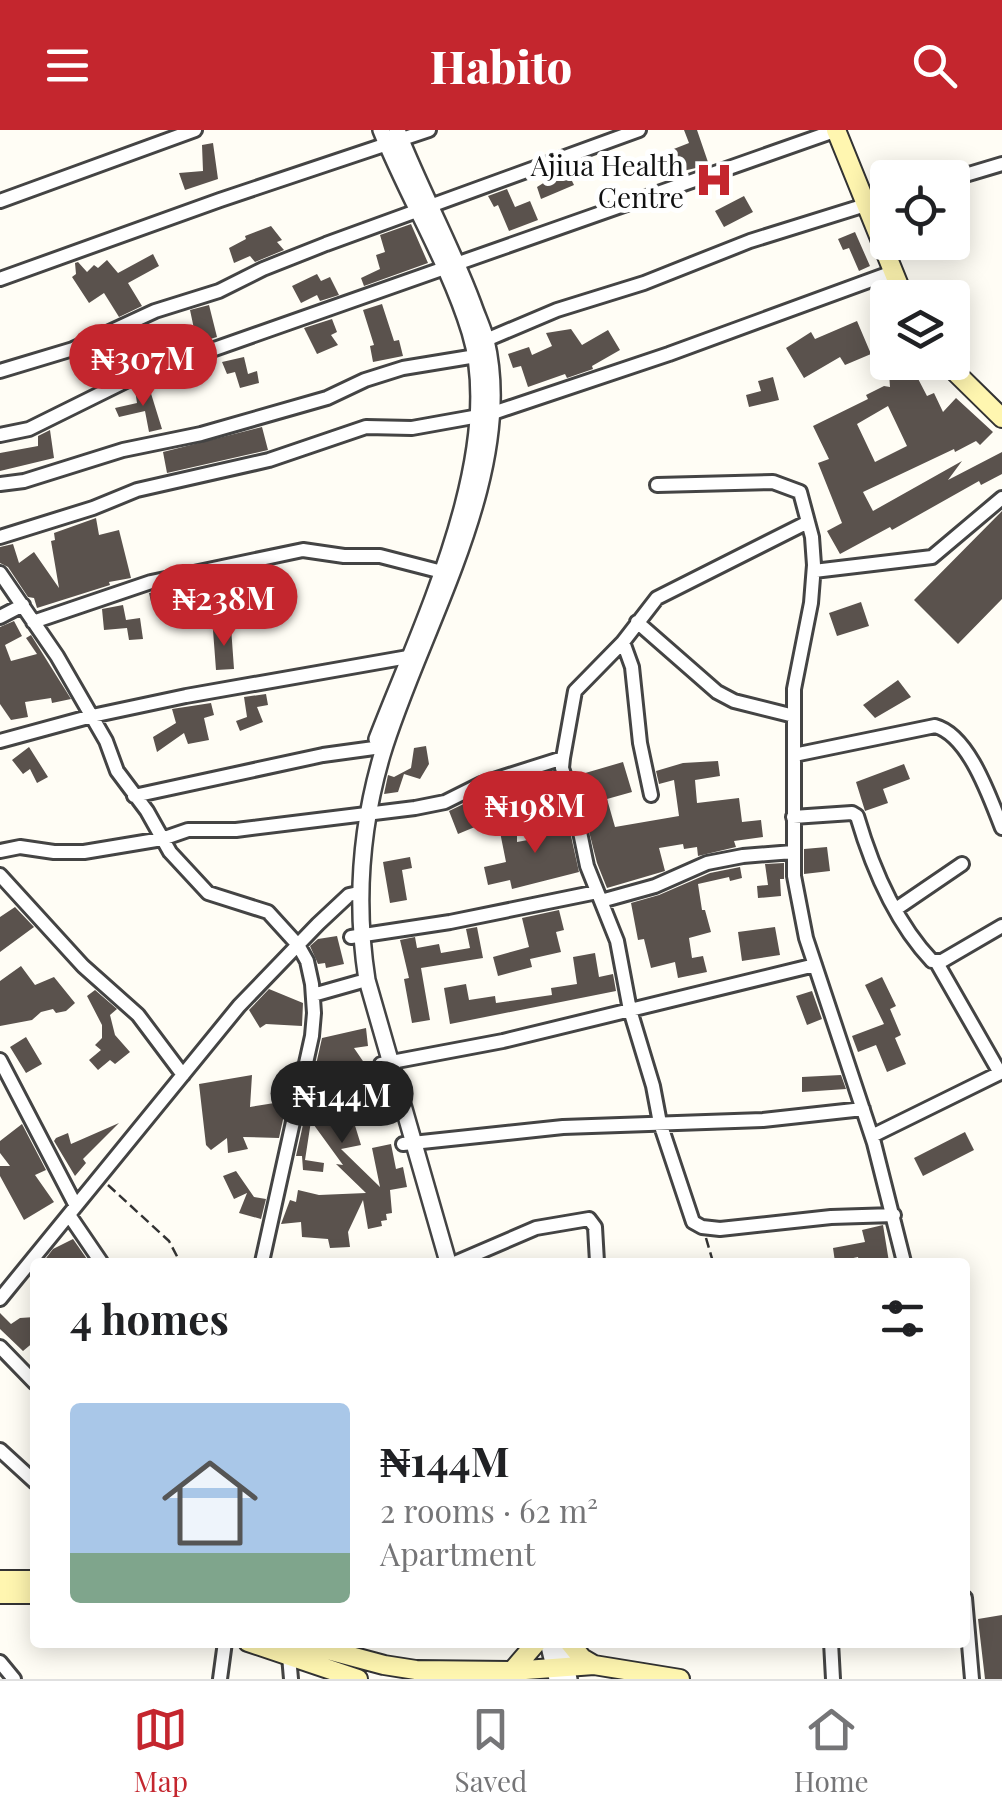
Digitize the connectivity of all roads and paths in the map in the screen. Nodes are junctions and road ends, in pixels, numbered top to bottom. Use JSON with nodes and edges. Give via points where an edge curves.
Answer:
{"nodes":[{"id":1,"x":195,"y":130,"type":"edge"},
{"id":2,"x":429,"y":130,"type":"edge"},
{"id":3,"x":639,"y":130,"type":"edge"},
{"id":4,"x":836,"y":130,"type":"edge"},
{"id":5,"x":391,"y":137,"type":"edge"},
{"id":6,"x":1002,"y":164,"type":"edge"},
{"id":7,"x":970,"y":174,"type":"edge"},
{"id":8,"x":0,"y":202,"type":"edge"},
{"id":9,"x":870,"y":203,"type":"edge"},
{"id":10,"x":866,"y":204,"type":"junction"},
{"id":11,"x":424,"y":208,"type":"junction"},
{"id":12,"x":452,"y":267,"type":"junction"},
{"id":13,"x":893,"y":272,"type":"junction"},
{"id":14,"x":0,"y":279,"type":"edge"},
{"id":15,"x":896,"y":280,"type":"edge"},
{"id":16,"x":486,"y":340,"type":"junction"},
{"id":17,"x":476,"y":356,"type":"junction"},
{"id":18,"x":0,"y":370,"type":"edge"},
{"id":19,"x":963,"y":380,"type":"edge"},
{"id":20,"x":484,"y":415,"type":"junction"},
{"id":21,"x":1002,"y":418,"type":"edge"},
{"id":22,"x":0,"y":435,"type":"edge"},
{"id":23,"x":0,"y":484,"type":"edge"},
{"id":24,"x":657,"y":485,"type":"dead end"},
{"id":25,"x":1002,"y":498,"type":"edge"},
{"id":26,"x":808,"y":522,"type":"junction"},
{"id":27,"x":0,"y":537,"type":"edge"},
{"id":28,"x":814,"y":570,"type":"junction"},
{"id":29,"x":447,"y":572,"type":"junction"},
{"id":30,"x":0,"y":573,"type":"edge"},
{"id":31,"x":23,"y":605,"type":"junction"},
{"id":32,"x":0,"y":617,"type":"edge"},
{"id":33,"x":33,"y":622,"type":"junction"},
{"id":34,"x":638,"y":622,"type":"junction"},
{"id":35,"x":622,"y":642,"type":"junction"},
{"id":36,"x":408,"y":657,"type":"junction"},
{"id":37,"x":92,"y":716,"type":"junction"},
{"id":38,"x":794,"y":716,"type":"junction"},
{"id":39,"x":0,"y":740,"type":"edge"},
{"id":40,"x":374,"y":748,"type":"junction"},
{"id":41,"x":794,"y":755,"type":"junction"},
{"id":42,"x":563,"y":758,"type":"junction"},
{"id":43,"x":651,"y":794,"type":"dead end"},
{"id":44,"x":134,"y":796,"type":"junction"},
{"id":45,"x":362,"y":813,"type":"junction"},
{"id":46,"x":793,"y":817,"type":"junction"},
{"id":47,"x":1002,"y":828,"type":"edge"},
{"id":48,"x":162,"y":839,"type":"junction"},
{"id":49,"x":0,"y":851,"type":"edge"},
{"id":50,"x":793,"y":852,"type":"junction"},
{"id":51,"x":962,"y":864,"type":"dead end"},
{"id":52,"x":0,"y":875,"type":"edge"},
{"id":53,"x":354,"y":894,"type":"junction"},
{"id":54,"x":599,"y":897,"type":"junction"},
{"id":55,"x":896,"y":909,"type":"junction"},
{"id":56,"x":1002,"y":926,"type":"edge"},
{"id":57,"x":356,"y":936,"type":"junction"},
{"id":58,"x":298,"y":945,"type":"junction"},
{"id":59,"x":937,"y":963,"type":"junction"},
{"id":60,"x":815,"y":964,"type":"junction"},
{"id":61,"x":359,"y":982,"type":"junction"},
{"id":62,"x":313,"y":996,"type":"junction"},
{"id":63,"x":630,"y":1010,"type":"junction"},
{"id":64,"x":0,"y":1060,"type":"edge"},
{"id":65,"x":385,"y":1063,"type":"junction"},
{"id":66,"x":1001,"y":1072,"type":"edge"},
{"id":67,"x":182,"y":1074,"type":"junction"},
{"id":68,"x":863,"y":1109,"type":"junction"},
{"id":69,"x":660,"y":1123,"type":"junction"},
{"id":70,"x":872,"y":1136,"type":"junction"},
{"id":71,"x":408,"y":1143,"type":"junction"},
{"id":72,"x":99,"y":1178,"type":"junction"},
{"id":73,"x":72,"y":1210,"type":"junction"},
{"id":74,"x":894,"y":1215,"type":"junction"},
{"id":75,"x":702,"y":1227,"type":"junction"},
{"id":76,"x":33,"y":1258,"type":"edge"},
{"id":77,"x":99,"y":1258,"type":"edge"},
{"id":78,"x":178,"y":1258,"type":"edge"},
{"id":79,"x":263,"y":1258,"type":"edge"},
{"id":80,"x":436,"y":1258,"type":"edge"},
{"id":81,"x":447,"y":1258,"type":"edge"},
{"id":82,"x":466,"y":1258,"type":"edge"},
{"id":83,"x":597,"y":1258,"type":"edge"},
{"id":84,"x":712,"y":1258,"type":"edge"},
{"id":85,"x":903,"y":1258,"type":"edge"},
{"id":86,"x":30,"y":1262,"type":"edge"},
{"id":87,"x":0,"y":1299,"type":"edge"},
{"id":88,"x":0,"y":1347,"type":"edge"},
{"id":89,"x":30,"y":1378,"type":"edge"},
{"id":90,"x":0,"y":1450,"type":"edge"},
{"id":91,"x":30,"y":1477,"type":"edge"},
{"id":92,"x":0,"y":1580,"type":"edge"},
{"id":93,"x":30,"y":1580,"type":"edge"},
{"id":94,"x":0,"y":1594,"type":"edge"},
{"id":95,"x":30,"y":1594,"type":"edge"},
{"id":96,"x":224,"y":1648,"type":"edge"},
{"id":97,"x":532,"y":1648,"type":"edge"},
{"id":98,"x":551,"y":1648,"type":"edge"},
{"id":99,"x":560,"y":1648,"type":"edge"},
{"id":100,"x":574,"y":1648,"type":"edge"},
{"id":101,"x":832,"y":1648,"type":"edge"},
{"id":102,"x":969,"y":1648,"type":"edge"},
{"id":103,"x":294,"y":1649,"type":"edge"},
{"id":104,"x":0,"y":1662,"type":"edge"},
{"id":105,"x":594,"y":1666,"type":"junction"},
{"id":106,"x":512,"y":1671,"type":"junction"},
{"id":107,"x":562,"y":1673,"type":"edge"},
{"id":108,"x":338,"y":1676,"type":"edge"},
{"id":109,"x":14,"y":1679,"type":"edge"},
{"id":110,"x":220,"y":1679,"type":"edge"},
{"id":111,"x":291,"y":1679,"type":"edge"},
{"id":112,"x":358,"y":1679,"type":"edge"},
{"id":113,"x":680,"y":1679,"type":"edge"},
{"id":114,"x":833,"y":1679,"type":"edge"},
{"id":115,"x":972,"y":1679,"type":"edge"}],
"edges":[{"from":1,"to":8,"type":"street"},
{"from":2,"to":5,"type":"street"},
{"from":3,"to":11,"type":"street"},
{"from":4,"to":10,"type":"main road"},
{"from":4,"to":12,"type":"street"},
{"from":5,"to":11,"type":"street"},
{"from":5,"to":14,"type":"street"},
{"from":6,"to":7,"type":"street"},
{"from":9,"to":10,"type":"street"},
{"from":10,"to":13,"type":"main road"},
{"from":10,"to":16,"type":"street"},
{"from":11,"to":12,"type":"street"},
{"from":11,"to":18,"type":"street","via":[[73,349]]},
{"from":12,"to":16,"type":"street"},
{"from":12,"to":17,"type":"street"},
{"from":12,"to":22,"type":"street","via":[[132,378],[29,429]]},
{"from":13,"to":15,"type":"main road"},
{"from":13,"to":20,"type":"street"},
{"from":16,"to":20,"type":"street"},
{"from":17,"to":20,"type":"street"},
{"from":17,"to":23,"type":"street","via":[[403,368],[327,398]]},
{"from":19,"to":21,"type":"main road"},
{"from":20,"to":27,"type":"street","via":[[412,428],[366,428],[270,460],[137,490]]},
{"from":20,"to":29,"type":"street"},
{"from":24,"to":26,"type":"street","via":[[786,484],[800,492]]},
{"from":25,"to":28,"type":"street","via":[[932,557]]},
{"from":26,"to":28,"type":"street"},
{"from":26,"to":34,"type":"street","via":[[658,598]]},
{"from":28,"to":38,"type":"street"},
{"from":29,"to":33,"type":"street","via":[[380,556],[303,550],[151,582]]},
{"from":29,"to":36,"type":"street"},
{"from":29,"to":45,"type":"street"},
{"from":30,"to":31,"type":"street"},
{"from":31,"to":32,"type":"street"},
{"from":31,"to":33,"type":"street"},
{"from":33,"to":37,"type":"street"},
{"from":34,"to":35,"type":"street"},
{"from":34,"to":38,"type":"street","via":[[716,692]]},
{"from":35,"to":42,"type":"street","via":[[575,691]]},
{"from":35,"to":43,"type":"street","via":[[632,667]]},
{"from":36,"to":37,"type":"street"},
{"from":36,"to":40,"type":"street"},
{"from":37,"to":39,"type":"street"},
{"from":37,"to":44,"type":"street"},
{"from":38,"to":41,"type":"street"},
{"from":40,"to":44,"type":"street"},
{"from":40,"to":45,"type":"street"},
{"from":41,"to":46,"type":"street"},
{"from":41,"to":47,"type":"street","via":[[943,728],[973,763]]},
{"from":42,"to":45,"type":"street","via":[[445,802]]},
{"from":42,"to":54,"type":"street"},
{"from":44,"to":48,"type":"street"},
{"from":45,"to":48,"type":"street","via":[[188,830]]},
{"from":45,"to":53,"type":"street"},
{"from":46,"to":50,"type":"street"},
{"from":46,"to":55,"type":"street","via":[[855,814]]},
{"from":48,"to":49,"type":"street","via":[[84,852],[20,846]]},
{"from":48,"to":58,"type":"street","via":[[208,893],[268,912]]},
{"from":50,"to":54,"type":"street","via":[[708,863],[655,886]]},
{"from":50,"to":60,"type":"street"},
{"from":51,"to":55,"type":"street"},
{"from":52,"to":67,"type":"street","via":[[138,1015]]},
{"from":53,"to":57,"type":"street"},
{"from":53,"to":58,"type":"street"},
{"from":54,"to":57,"type":"street"},
{"from":54,"to":63,"type":"street","via":[[617,941]]},
{"from":55,"to":59,"type":"street"},
{"from":56,"to":59,"type":"street"},
{"from":57,"to":61,"type":"street"},
{"from":57,"to":65,"type":"street"},
{"from":58,"to":62,"type":"street"},
{"from":58,"to":67,"type":"street"},
{"from":59,"to":66,"type":"street"},
{"from":60,"to":63,"type":"street"},
{"from":60,"to":68,"type":"street"},
{"from":61,"to":62,"type":"street"},
{"from":61,"to":65,"type":"street"},
{"from":62,"to":79,"type":"street","via":[[312,1036]]},
{"from":63,"to":65,"type":"street"},
{"from":63,"to":69,"type":"street"},
{"from":64,"to":73,"type":"street"},
{"from":65,"to":71,"type":"street"},
{"from":66,"to":70,"type":"street"},
{"from":67,"to":72,"type":"street"},
{"from":68,"to":69,"type":"street"},
{"from":68,"to":70,"type":"street"},
{"from":69,"to":71,"type":"street"},
{"from":69,"to":75,"type":"street","via":[[693,1222]]},
{"from":70,"to":74,"type":"street"},
{"from":71,"to":80,"type":"street"},
{"from":71,"to":81,"type":"street"},
{"from":72,"to":73,"type":"street"},
{"from":72,"to":78,"type":"path","via":[[169,1241]]},
{"from":73,"to":76,"type":"street"},
{"from":73,"to":77,"type":"street"},
{"from":74,"to":75,"type":"street"},
{"from":74,"to":85,"type":"street"},
{"from":75,"to":84,"type":"path"},
{"from":82,"to":83,"type":"street","via":[[536,1228],[589,1219],[596,1227]]},
{"from":86,"to":87,"type":"street"},
{"from":88,"to":89,"type":"street"},
{"from":90,"to":91,"type":"street"},
{"from":92,"to":93,"type":"main road"},
{"from":94,"to":95,"type":"main road"},
{"from":96,"to":110,"type":"street"},
{"from":97,"to":106,"type":"main road"},
{"from":98,"to":107,"type":"street"},
{"from":99,"to":107,"type":"street"},
{"from":100,"to":105,"type":"main road"},
{"from":101,"to":114,"type":"street"},
{"from":102,"to":115,"type":"street"},
{"from":103,"to":106,"type":"main road","via":[[416,1670]]},
{"from":103,"to":108,"type":"main road"},
{"from":103,"to":111,"type":"street"},
{"from":104,"to":109,"type":"street"},
{"from":105,"to":107,"type":"main road"},
{"from":105,"to":113,"type":"main road"},
{"from":106,"to":107,"type":"main road"},
{"from":108,"to":112,"type":"main road"}]}
